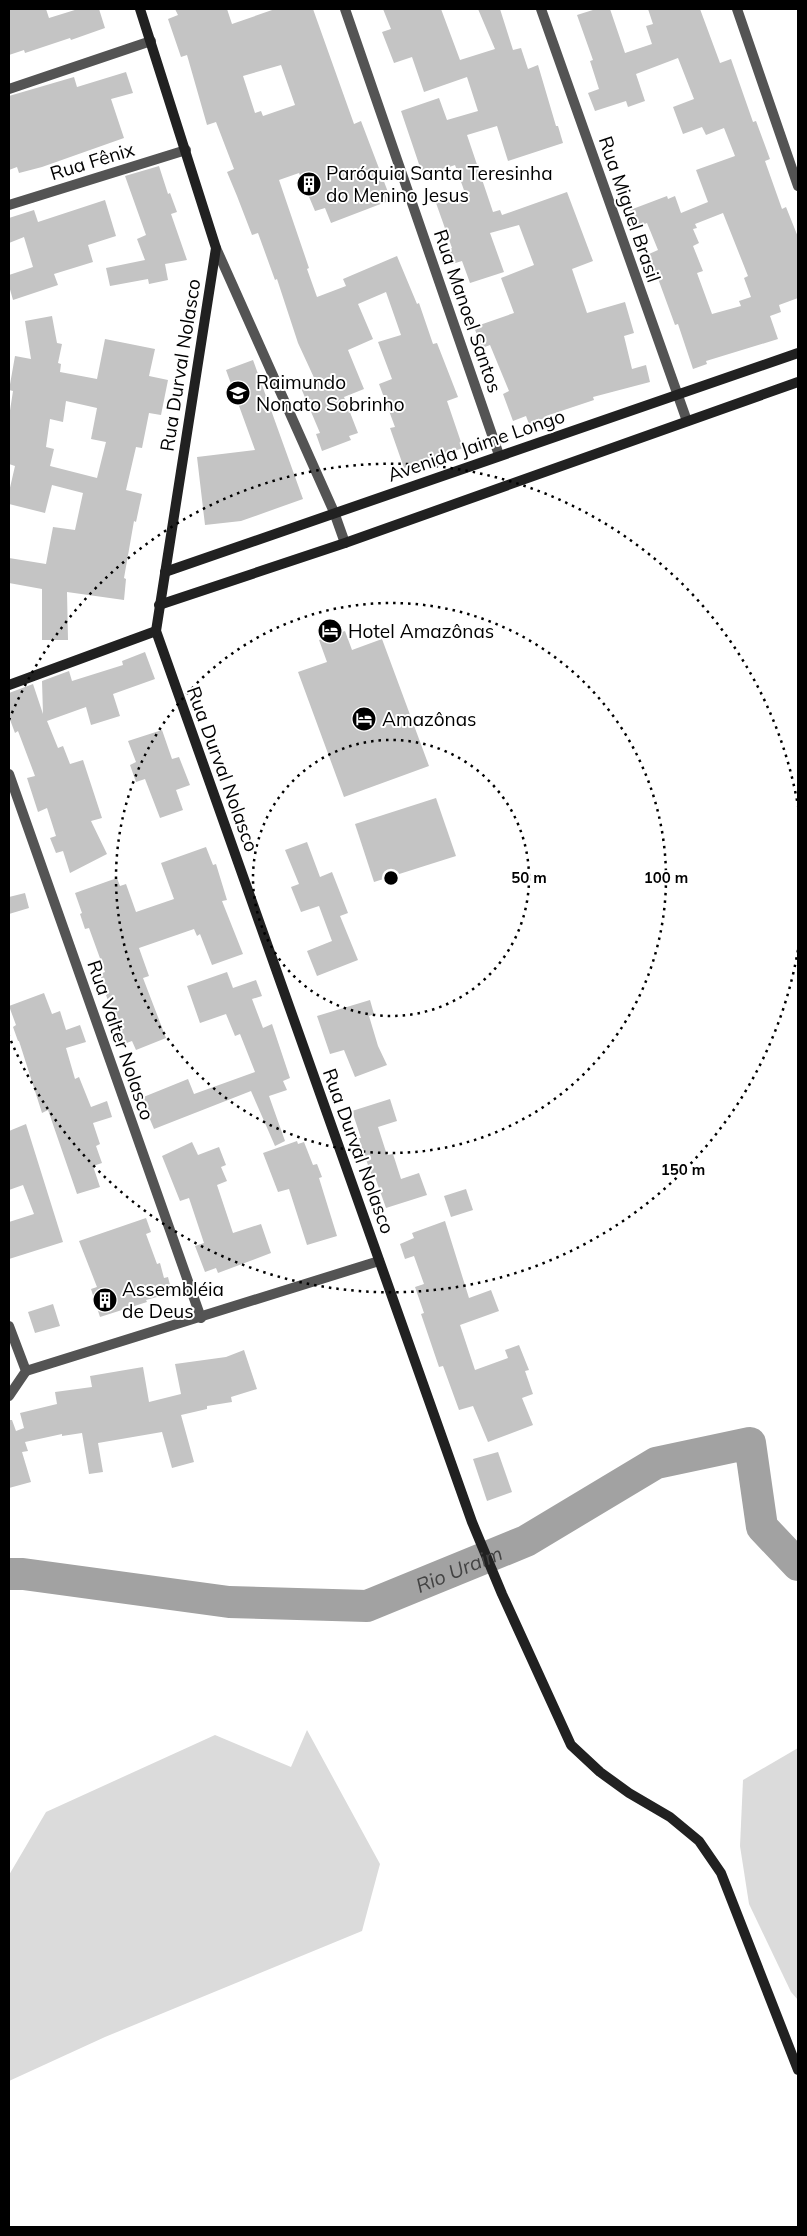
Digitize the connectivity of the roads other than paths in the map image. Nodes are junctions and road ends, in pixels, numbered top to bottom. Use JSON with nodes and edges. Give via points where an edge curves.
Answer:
{"nodes":[{"id":1,"x":140,"y":9,"type":"edge"},
{"id":2,"x":345,"y":9,"type":"edge"},
{"id":3,"x":541,"y":9,"type":"edge"},
{"id":4,"x":737,"y":9,"type":"edge"},
{"id":5,"x":151,"y":41,"type":"junction"},
{"id":6,"x":9,"y":89,"type":"edge"},
{"id":7,"x":186,"y":150,"type":"junction"},
{"id":8,"x":798,"y":186,"type":"edge"},
{"id":9,"x":9,"y":205,"type":"edge"},
{"id":10,"x":216,"y":248,"type":"junction"},
{"id":11,"x":798,"y":353,"type":"edge"},
{"id":12,"x":798,"y":382,"type":"edge"},
{"id":13,"x":677,"y":395,"type":"junction"},
{"id":14,"x":686,"y":421,"type":"junction"},
{"id":15,"x":499,"y":455,"type":"junction"},
{"id":16,"x":334,"y":512,"type":"junction"},
{"id":17,"x":344,"y":543,"type":"junction"},
{"id":18,"x":165,"y":572,"type":"junction"},
{"id":19,"x":159,"y":605,"type":"junction"},
{"id":20,"x":156,"y":631,"type":"junction"},
{"id":21,"x":9,"y":685,"type":"edge"},
{"id":22,"x":9,"y":774,"type":"edge"},
{"id":23,"x":379,"y":1261,"type":"junction"},
{"id":24,"x":201,"y":1318,"type":"junction"},
{"id":25,"x":9,"y":1326,"type":"edge"},
{"id":26,"x":26,"y":1371,"type":"junction"},
{"id":27,"x":9,"y":1396,"type":"edge"},
{"id":28,"x":798,"y":2070,"type":"edge"}],
"edges":[{"from":1,"to":5,"type":"street","name":"Rua Durval Nolasco"},
{"from":2,"to":15,"type":"street","name":"Rua Manoel Santos"},
{"from":3,"to":13,"type":"street","name":"Rua Miguel Brasil"},
{"from":4,"to":8,"type":"street"},
{"from":5,"to":6,"type":"street"},
{"from":5,"to":7,"type":"street","name":"Rua Durval Nolasco"},
{"from":7,"to":9,"type":"street","name":"Rua Fênix"},
{"from":7,"to":10,"type":"street","name":"Rua Durval Nolasco"},
{"from":10,"to":16,"type":"street"},
{"from":10,"to":18,"type":"street","name":"Rua Durval Nolasco"},
{"from":11,"to":13,"type":"street","name":"Avenida Jaime Longo"},
{"from":12,"to":14,"type":"street"},
{"from":13,"to":14,"type":"street","name":"Rua Miguel Brasil"},
{"from":13,"to":15,"type":"street","name":"Avenida Jaime Longo"},
{"from":14,"to":17,"type":"street"},
{"from":15,"to":16,"type":"street","name":"Avenida Jaime Longo"},
{"from":16,"to":17,"type":"street"},
{"from":16,"to":18,"type":"street","name":"Avenida Jaime Longo"},
{"from":17,"to":19,"type":"street"},
{"from":18,"to":19,"type":"street","name":"Rua Durval Nolasco"},
{"from":19,"to":20,"type":"street","name":"Rua Durval Nolasco"},
{"from":20,"to":21,"type":"street"},
{"from":20,"to":23,"type":"street","name":"Rua Durval Nolasco"},
{"from":22,"to":24,"type":"street","name":"Rua Valter Nolasco"},
{"from":23,"to":24,"type":"street"},
{"from":23,"to":28,"type":"street","name":"Rua Durval Nolasco","via":[[472,1522],[571,1745],[629,1793],[670,1816],[699,1842],[721,1873]]},
{"from":24,"to":26,"type":"street"},
{"from":25,"to":26,"type":"street"},
{"from":26,"to":27,"type":"street"}]}
